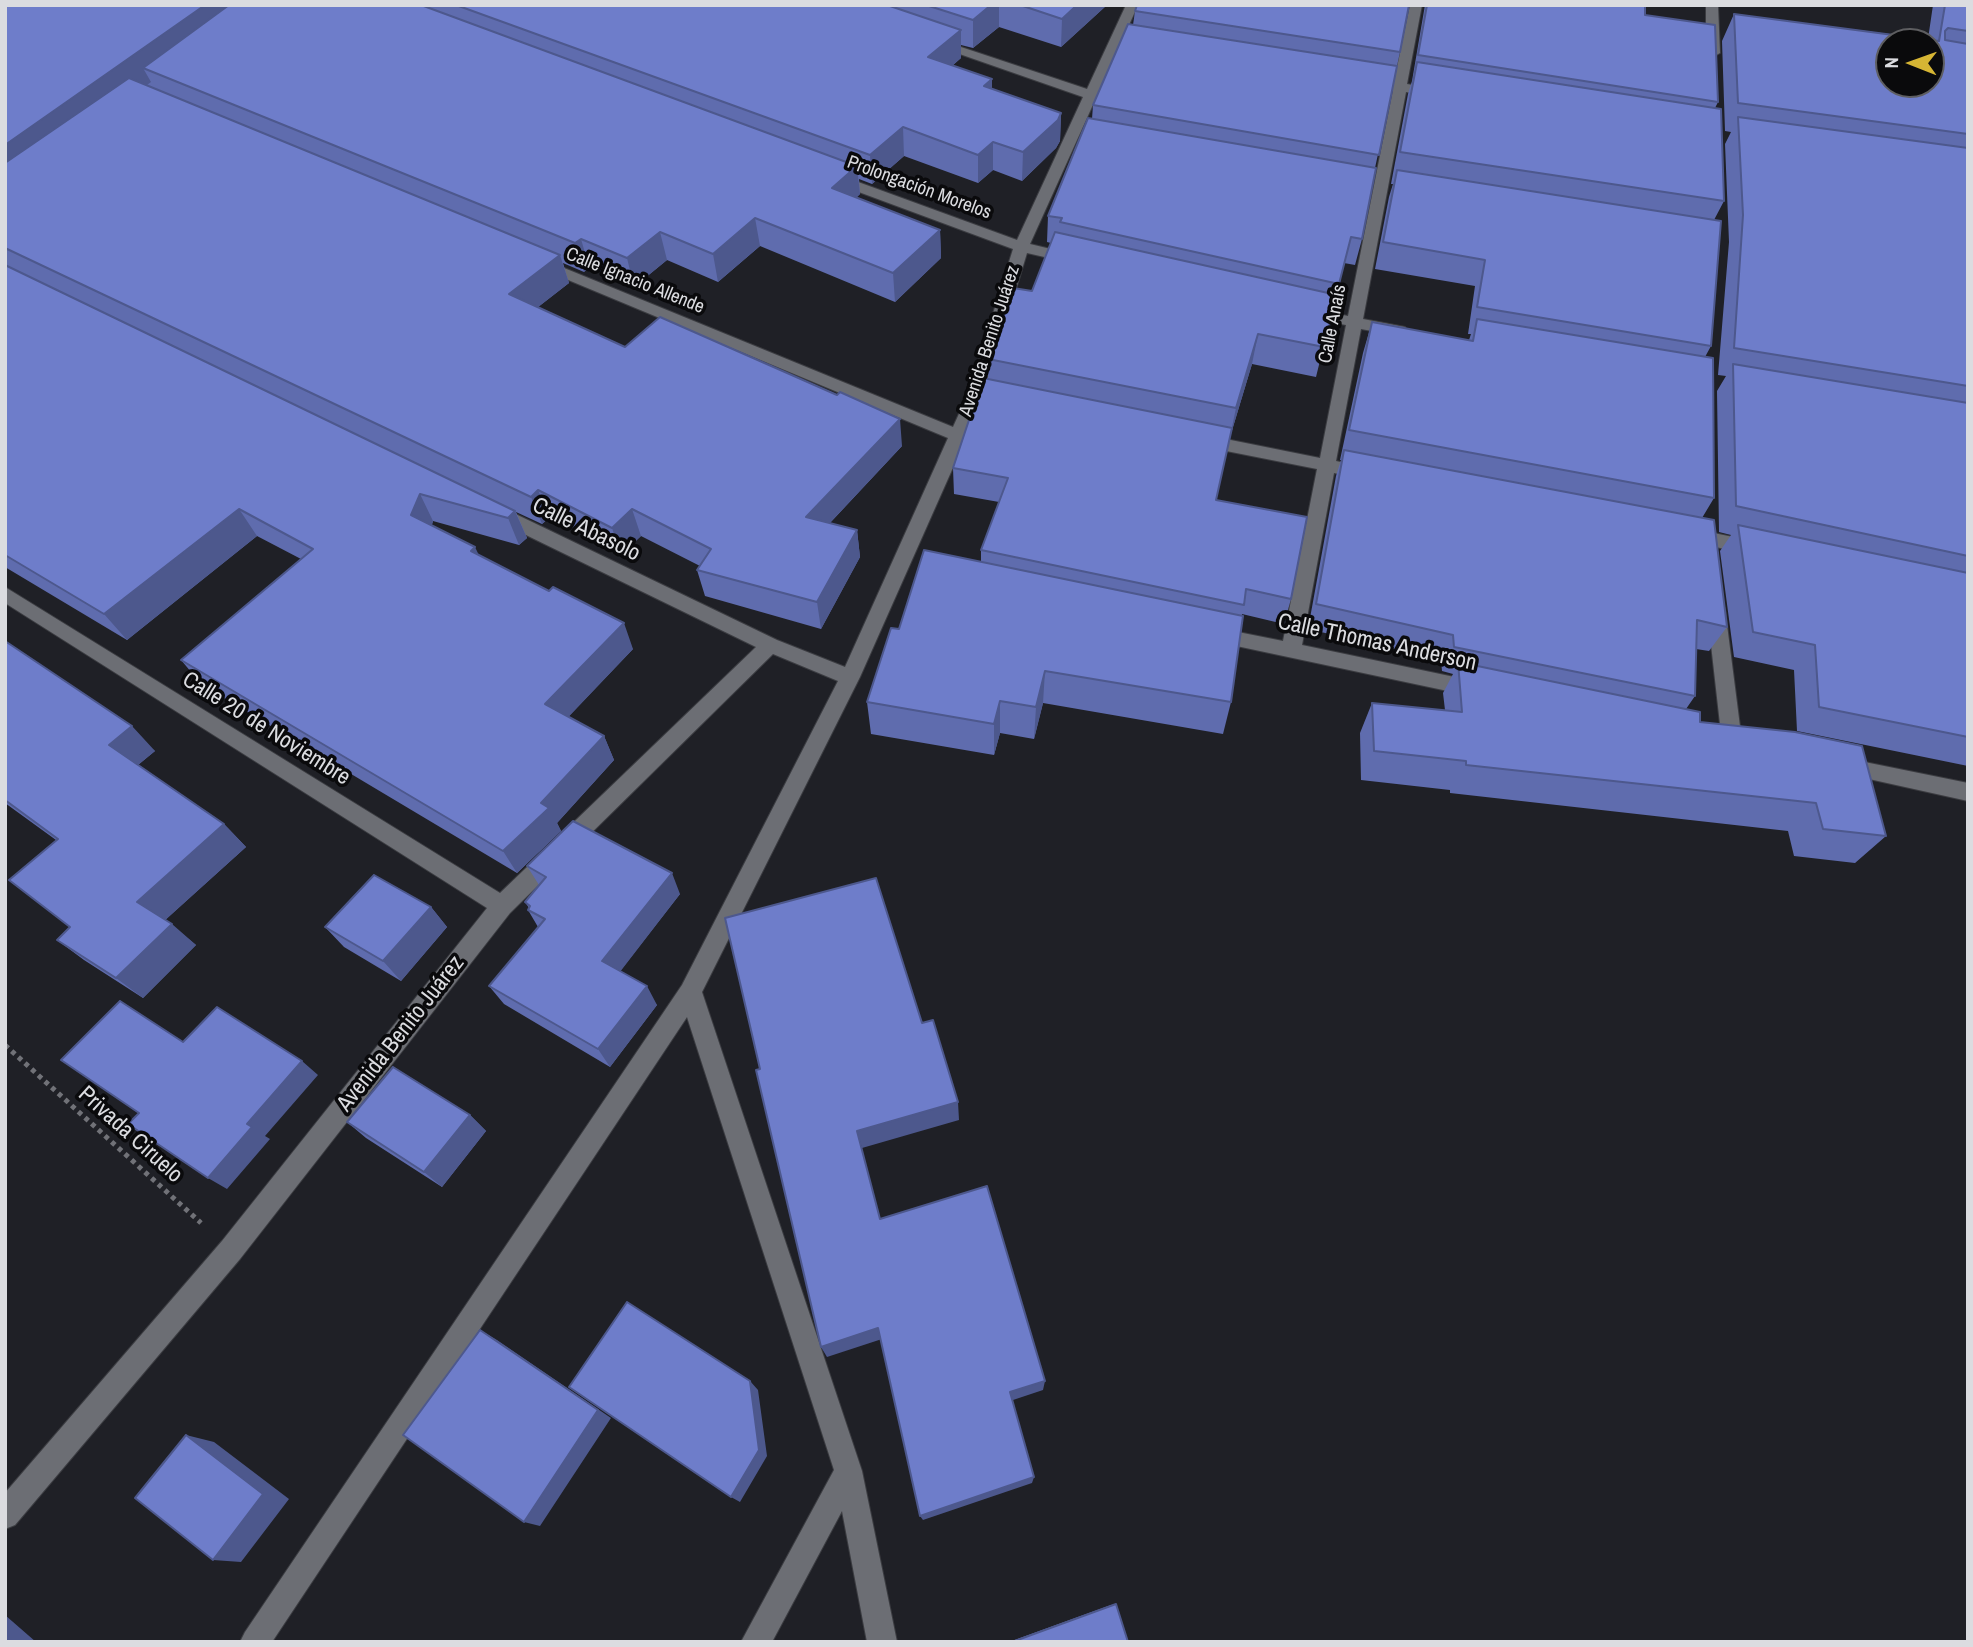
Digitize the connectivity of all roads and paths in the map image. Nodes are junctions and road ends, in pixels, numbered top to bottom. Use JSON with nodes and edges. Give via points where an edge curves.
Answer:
{"nodes":[{"id":1,"x":1132,"y":5,"type":"edge"},
{"id":2,"x":1416,"y":5,"type":"edge"},
{"id":3,"x":1712,"y":5,"type":"edge"},
{"id":4,"x":923,"y":39,"type":"edge"},
{"id":5,"x":1714,"y":73,"type":"edge"},
{"id":6,"x":1346,"y":78,"type":"edge"},
{"id":7,"x":1400,"y":87,"type":"junction"},
{"id":8,"x":1089,"y":94,"type":"junction"},
{"id":9,"x":1455,"y":96,"type":"edge"},
{"id":10,"x":826,"y":175,"type":"edge"},
{"id":11,"x":1021,"y":247,"type":"junction"},
{"id":12,"x":531,"y":259,"type":"edge"},
{"id":13,"x":1088,"y":262,"type":"edge"},
{"id":14,"x":1287,"y":308,"type":"edge"},
{"id":15,"x":1354,"y":323,"type":"junction"},
{"id":16,"x":1422,"y":335,"type":"edge"},
{"id":17,"x":1179,"y":435,"type":"edge"},
{"id":18,"x":958,"y":436,"type":"junction"},
{"id":19,"x":1327,"y":466,"type":"junction"},
{"id":20,"x":1381,"y":476,"type":"edge"},
{"id":21,"x":482,"y":505,"type":"edge"},
{"id":22,"x":1667,"y":531,"type":"edge"},
{"id":23,"x":1773,"y":552,"type":"edge"},
{"id":24,"x":1714,"y":593,"type":"edge"},
{"id":25,"x":5,"y":594,"type":"edge"},
{"id":26,"x":1196,"y":630,"type":"edge"},
{"id":27,"x":770,"y":645,"type":"junction"},
{"id":28,"x":1291,"y":650,"type":"junction"},
{"id":29,"x":850,"y":677,"type":"junction"},
{"id":30,"x":1491,"y":692,"type":"edge"},
{"id":31,"x":1732,"y":742,"type":"edge"},
{"id":32,"x":1823,"y":762,"type":"edge"},
{"id":33,"x":1968,"y":792,"type":"edge"},
{"id":34,"x":502,"y":906,"type":"junction"},
{"id":35,"x":691,"y":992,"type":"junction"},
{"id":36,"x":5,"y":1045,"type":"edge"},
{"id":37,"x":231,"y":1250,"type":"junction"},
{"id":38,"x":848,"y":1471,"type":"junction"},
{"id":39,"x":5,"y":1515,"type":"edge"},
{"id":40,"x":255,"y":1642,"type":"edge"},
{"id":41,"x":756,"y":1642,"type":"edge"},
{"id":42,"x":882,"y":1642,"type":"edge"}],
"edges":[{"from":1,"to":8,"type":"street","name":"Avenida Benito Juárez","via":[[1123,42]]},
{"from":2,"to":7,"type":"street","name":"Calle Anaís"},
{"from":3,"to":5,"type":"street"},
{"from":4,"to":8,"type":"street"},
{"from":6,"to":7,"type":"street"},
{"from":7,"to":9,"type":"street"},
{"from":7,"to":15,"type":"street","name":"Calle Anaís"},
{"from":8,"to":11,"type":"street","name":"Avenida Benito Juárez","via":[[1081,136]]},
{"from":10,"to":11,"type":"street","name":"Prolongación Morelos"},
{"from":11,"to":13,"type":"street","name":"Prolongación Morelos"},
{"from":11,"to":18,"type":"street","name":"Avenida Benito Juárez","via":[[983,396]]},
{"from":12,"to":18,"type":"street","name":"Calle Ignacio Allende"},
{"from":14,"to":15,"type":"street"},
{"from":15,"to":16,"type":"street"},
{"from":15,"to":19,"type":"street","name":"Calle Anaís"},
{"from":17,"to":19,"type":"street"},
{"from":18,"to":29,"type":"street","name":"Avenida Benito Juárez","via":[[906,570]]},
{"from":19,"to":20,"type":"street"},
{"from":19,"to":28,"type":"street","name":"Calle Anaís"},
{"from":21,"to":27,"type":"street","name":"Calle Abasolo"},
{"from":22,"to":23,"type":"street"},
{"from":24,"to":31,"type":"street"},
{"from":25,"to":34,"type":"street","name":"Calle 20 de Noviembre"},
{"from":26,"to":28,"type":"street","name":"Calle Thomas Anderson"},
{"from":27,"to":29,"type":"street"},
{"from":27,"to":34,"type":"street","name":"Avenida Benito Juárez"},
{"from":28,"to":30,"type":"street","name":"Calle Thomas Anderson"},
{"from":29,"to":35,"type":"street","name":"Avenida Benito Juárez"},
{"from":32,"to":33,"type":"street"},
{"from":34,"to":37,"type":"street","name":"Avenida Benito Juárez"},
{"from":35,"to":38,"type":"street"},
{"from":35,"to":40,"type":"street","name":"Avenida Benito Juárez"},
{"from":36,"to":37,"type":"path","name":"Privada Ciruelo"},
{"from":37,"to":39,"type":"street","name":"Avenida Benito Juárez"},
{"from":38,"to":41,"type":"street"},
{"from":38,"to":42,"type":"street"}]}
